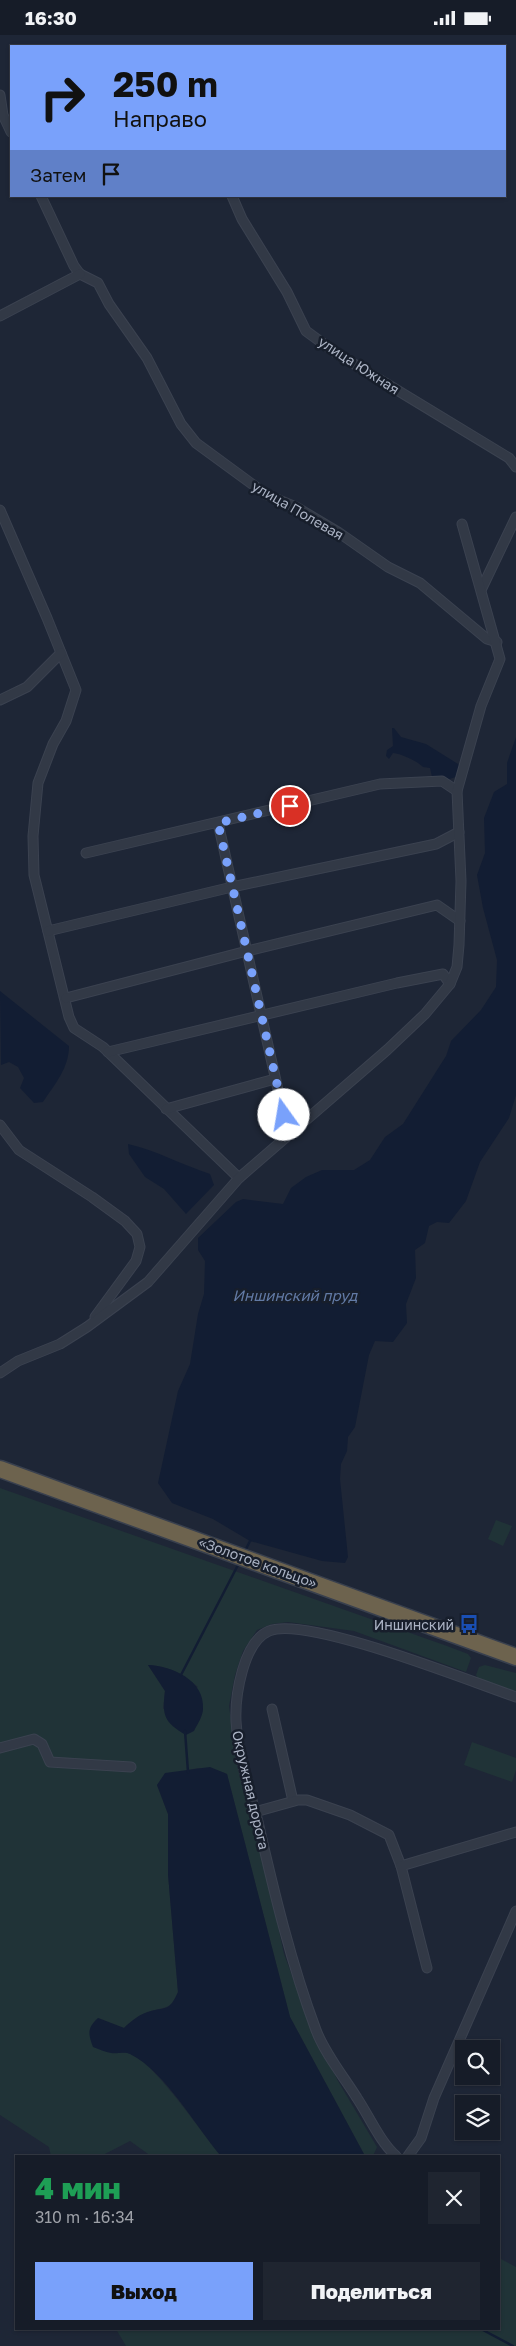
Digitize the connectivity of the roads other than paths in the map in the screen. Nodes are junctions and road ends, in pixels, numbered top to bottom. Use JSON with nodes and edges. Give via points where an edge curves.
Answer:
{"nodes":[{"id":1,"x":0,"y":95,"type":"edge"},
{"id":2,"x":10,"y":130,"type":"edge"},
{"id":3,"x":42,"y":197,"type":"edge"},
{"id":4,"x":232,"y":197,"type":"edge"},
{"id":5,"x":80,"y":274,"type":"junction"},
{"id":6,"x":0,"y":316,"type":"edge"},
{"id":7,"x":516,"y":467,"type":"edge"},
{"id":8,"x":0,"y":510,"type":"edge"},
{"id":9,"x":516,"y":517,"type":"edge"},
{"id":10,"x":462,"y":523,"type":"dead end"},
{"id":11,"x":482,"y":588,"type":"junction"},
{"id":12,"x":497,"y":642,"type":"junction"},
{"id":13,"x":61,"y":653,"type":"junction"},
{"id":14,"x":0,"y":700,"type":"edge"},
{"id":15,"x":457,"y":791,"type":"junction"},
{"id":16,"x":218,"y":823,"type":"junction"},
{"id":17,"x":459,"y":832,"type":"junction"},
{"id":18,"x":86,"y":853,"type":"dead end"},
{"id":19,"x":232,"y":887,"type":"junction"},
{"id":20,"x":460,"y":921,"type":"junction"},
{"id":21,"x":48,"y":931,"type":"junction"},
{"id":22,"x":246,"y":951,"type":"junction"},
{"id":23,"x":450,"y":984,"type":"junction"},
{"id":24,"x":66,"y":998,"type":"junction"},
{"id":25,"x":261,"y":1015,"type":"junction"},
{"id":26,"x":108,"y":1052,"type":"junction"},
{"id":27,"x":275,"y":1079,"type":"junction"},
{"id":28,"x":166,"y":1109,"type":"junction"},
{"id":29,"x":0,"y":1125,"type":"edge"},
{"id":30,"x":288,"y":1134,"type":"junction"},
{"id":31,"x":238,"y":1178,"type":"junction"},
{"id":32,"x":87,"y":1327,"type":"junction"},
{"id":33,"x":0,"y":1373,"type":"edge"},
{"id":34,"x":0,"y":1469,"type":"edge"},
{"id":35,"x":516,"y":1657,"type":"edge"},
{"id":36,"x":516,"y":1697,"type":"edge"},
{"id":37,"x":272,"y":1709,"type":"dead end"},
{"id":38,"x":0,"y":1748,"type":"edge"},
{"id":39,"x":131,"y":1767,"type":"dead end"},
{"id":40,"x":293,"y":1801,"type":"junction"},
{"id":41,"x":255,"y":1812,"type":"junction"},
{"id":42,"x":516,"y":1832,"type":"edge"},
{"id":43,"x":401,"y":1866,"type":"junction"},
{"id":44,"x":516,"y":1911,"type":"edge"},
{"id":45,"x":427,"y":1968,"type":"dead end"},
{"id":46,"x":395,"y":2155,"type":"edge"},
{"id":47,"x":409,"y":2155,"type":"edge"}],
"edges":[{"from":1,"to":2,"type":"street","via":[[3,115]]},
{"from":3,"to":5,"type":"street"},
{"from":4,"to":7,"type":"street","name":"улица Южная","via":[[306,331],[336,353],[509,457]]},
{"from":5,"to":6,"type":"street"},
{"from":5,"to":12,"type":"street","name":"улица Полевая","via":[[98,283],[147,358],[180,424],[196,443],[267,495],[296,507],[388,567],[420,583],[487,639]]},
{"from":8,"to":13,"type":"street"},
{"from":9,"to":11,"type":"street"},
{"from":10,"to":11,"type":"street"},
{"from":11,"to":12,"type":"street"},
{"from":12,"to":15,"type":"street","via":[[500,659],[480,706]]},
{"from":13,"to":14,"type":"street","via":[[26,687]]},
{"from":13,"to":21,"type":"street","via":[[75,692],[66,721],[38,783],[33,836],[34,875]]},
{"from":15,"to":16,"type":"street","via":[[442,781],[380,784]]},
{"from":15,"to":17,"type":"street"},
{"from":16,"to":18,"type":"street"},
{"from":16,"to":19,"type":"street"},
{"from":17,"to":19,"type":"street","via":[[436,844]]},
{"from":17,"to":20,"type":"street"},
{"from":19,"to":21,"type":"street"},
{"from":19,"to":22,"type":"street"},
{"from":20,"to":22,"type":"street","via":[[437,905]]},
{"from":20,"to":23,"type":"street","via":[[457,967]]},
{"from":21,"to":24,"type":"street"},
{"from":22,"to":24,"type":"street"},
{"from":22,"to":25,"type":"street"},
{"from":23,"to":25,"type":"street","via":[[443,974]]},
{"from":23,"to":30,"type":"street","via":[[425,1014],[387,1050]]},
{"from":24,"to":26,"type":"street","via":[[74,1027]]},
{"from":25,"to":26,"type":"street"},
{"from":25,"to":27,"type":"street"},
{"from":26,"to":28,"type":"street"},
{"from":27,"to":28,"type":"street"},
{"from":27,"to":30,"type":"street"},
{"from":28,"to":31,"type":"street"},
{"from":29,"to":32,"type":"street","via":[[19,1149],[92,1197],[137,1234],[140,1247],[136,1261]]},
{"from":30,"to":31,"type":"street"},
{"from":31,"to":32,"type":"street","via":[[148,1282]]},
{"from":32,"to":33,"type":"street"},
{"from":34,"to":35,"type":"highway","name":"«Золотое кольцо»"},
{"from":36,"to":41,"type":"street","name":"Окружная дорога","via":[[352,1641],[299,1630],[269,1631],[257,1641],[247,1658],[238,1687],[236,1708],[241,1754]]},
{"from":37,"to":40,"type":"street"},
{"from":38,"to":39,"type":"street","via":[[34,1739],[42,1744],[50,1762]]},
{"from":40,"to":41,"type":"street"},
{"from":40,"to":43,"type":"street","via":[[316,1801],[389,1835]]},
{"from":41,"to":46,"type":"street","name":"Окружная дорога","via":[[284,1931],[317,2033]]},
{"from":42,"to":43,"type":"street"},
{"from":43,"to":45,"type":"street"},
{"from":44,"to":47,"type":"street","via":[[434,2098],[421,2138]]}]}
